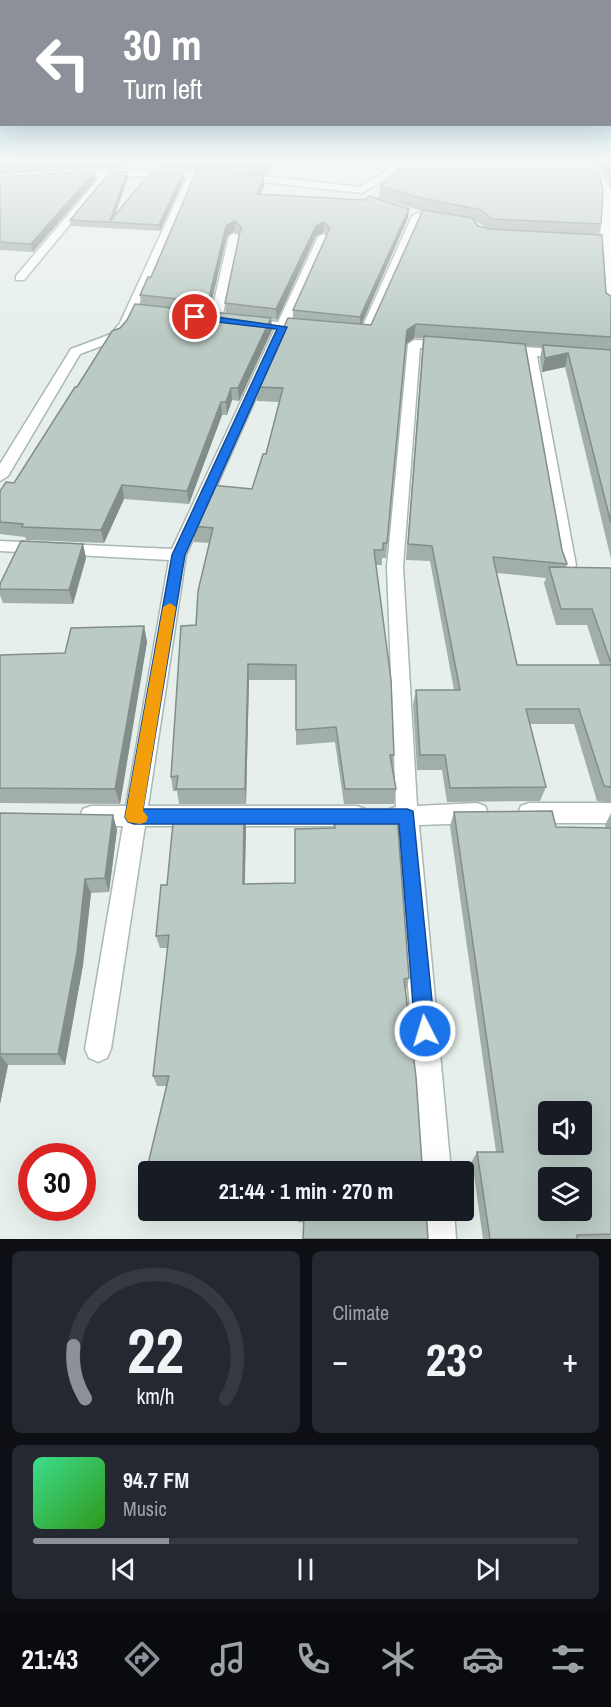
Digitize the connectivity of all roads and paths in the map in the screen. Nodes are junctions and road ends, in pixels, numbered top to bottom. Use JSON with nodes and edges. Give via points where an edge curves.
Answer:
{"nodes":[{"id":1,"x":68,"y":220,"type":"edge"},
{"id":2,"x":173,"y":220,"type":"edge"},
{"id":3,"x":414,"y":220,"type":"edge"},
{"id":4,"x":607,"y":220,"type":"edge"},
{"id":5,"x":234,"y":236,"type":"edge"},
{"id":6,"x":323,"y":237,"type":"edge"},
{"id":7,"x":565,"y":240,"type":"edge"},
{"id":8,"x":608,"y":243,"type":"junction"},
{"id":9,"x":20,"y":278,"type":"dead end"},
{"id":10,"x":611,"y":307,"type":"edge"},
{"id":11,"x":282,"y":327,"type":"junction"},
{"id":12,"x":317,"y":330,"type":"edge"},
{"id":13,"x":341,"y":332,"type":"edge"},
{"id":14,"x":463,"y":346,"type":"edge"},
{"id":15,"x":485,"y":348,"type":"edge"},
{"id":16,"x":530,"y":352,"type":"junction"},
{"id":17,"x":611,"y":357,"type":"edge"},
{"id":18,"x":0,"y":476,"type":"edge"},
{"id":19,"x":9,"y":546,"type":"edge"},
{"id":20,"x":178,"y":555,"type":"junction"},
{"id":21,"x":568,"y":565,"type":"edge"},
{"id":22,"x":9,"y":567,"type":"edge"},
{"id":23,"x":611,"y":813,"type":"edge"},
{"id":24,"x":67,"y":816,"type":"edge"},
{"id":25,"x":407,"y":816,"type":"junction"},
{"id":26,"x":134,"y":817,"type":"junction"},
{"id":27,"x":98,"y":1049,"type":"dead end"},
{"id":28,"x":435,"y":1161,"type":"edge"},
{"id":29,"x":440,"y":1221,"type":"edge"},
{"id":30,"x":441,"y":1239,"type":"edge"}],
"edges":[{"from":1,"to":9,"type":"street"},
{"from":2,"to":18,"type":"street","via":[[125,329],[119,336],[86,344],[75,352]]},
{"from":3,"to":13,"type":"street","via":[[365,334]]},
{"from":4,"to":8,"type":"street"},
{"from":5,"to":11,"type":"street","via":[[222,320]]},
{"from":6,"to":11,"type":"street"},
{"from":7,"to":8,"type":"street"},
{"from":8,"to":10,"type":"street"},
{"from":11,"to":12,"type":"street"},
{"from":11,"to":20,"type":"street"},
{"from":14,"to":25,"type":"street","via":[[414,344],[411,363],[395,567]]},
{"from":15,"to":16,"type":"street"},
{"from":16,"to":17,"type":"street"},
{"from":16,"to":21,"type":"street"},
{"from":19,"to":20,"type":"street"},
{"from":19,"to":22,"type":"street"},
{"from":20,"to":26,"type":"street"},
{"from":23,"to":25,"type":"street"},
{"from":24,"to":26,"type":"street"},
{"from":25,"to":26,"type":"street"},
{"from":25,"to":28,"type":"street"},
{"from":26,"to":27,"type":"street"},
{"from":29,"to":30,"type":"street"}]}
